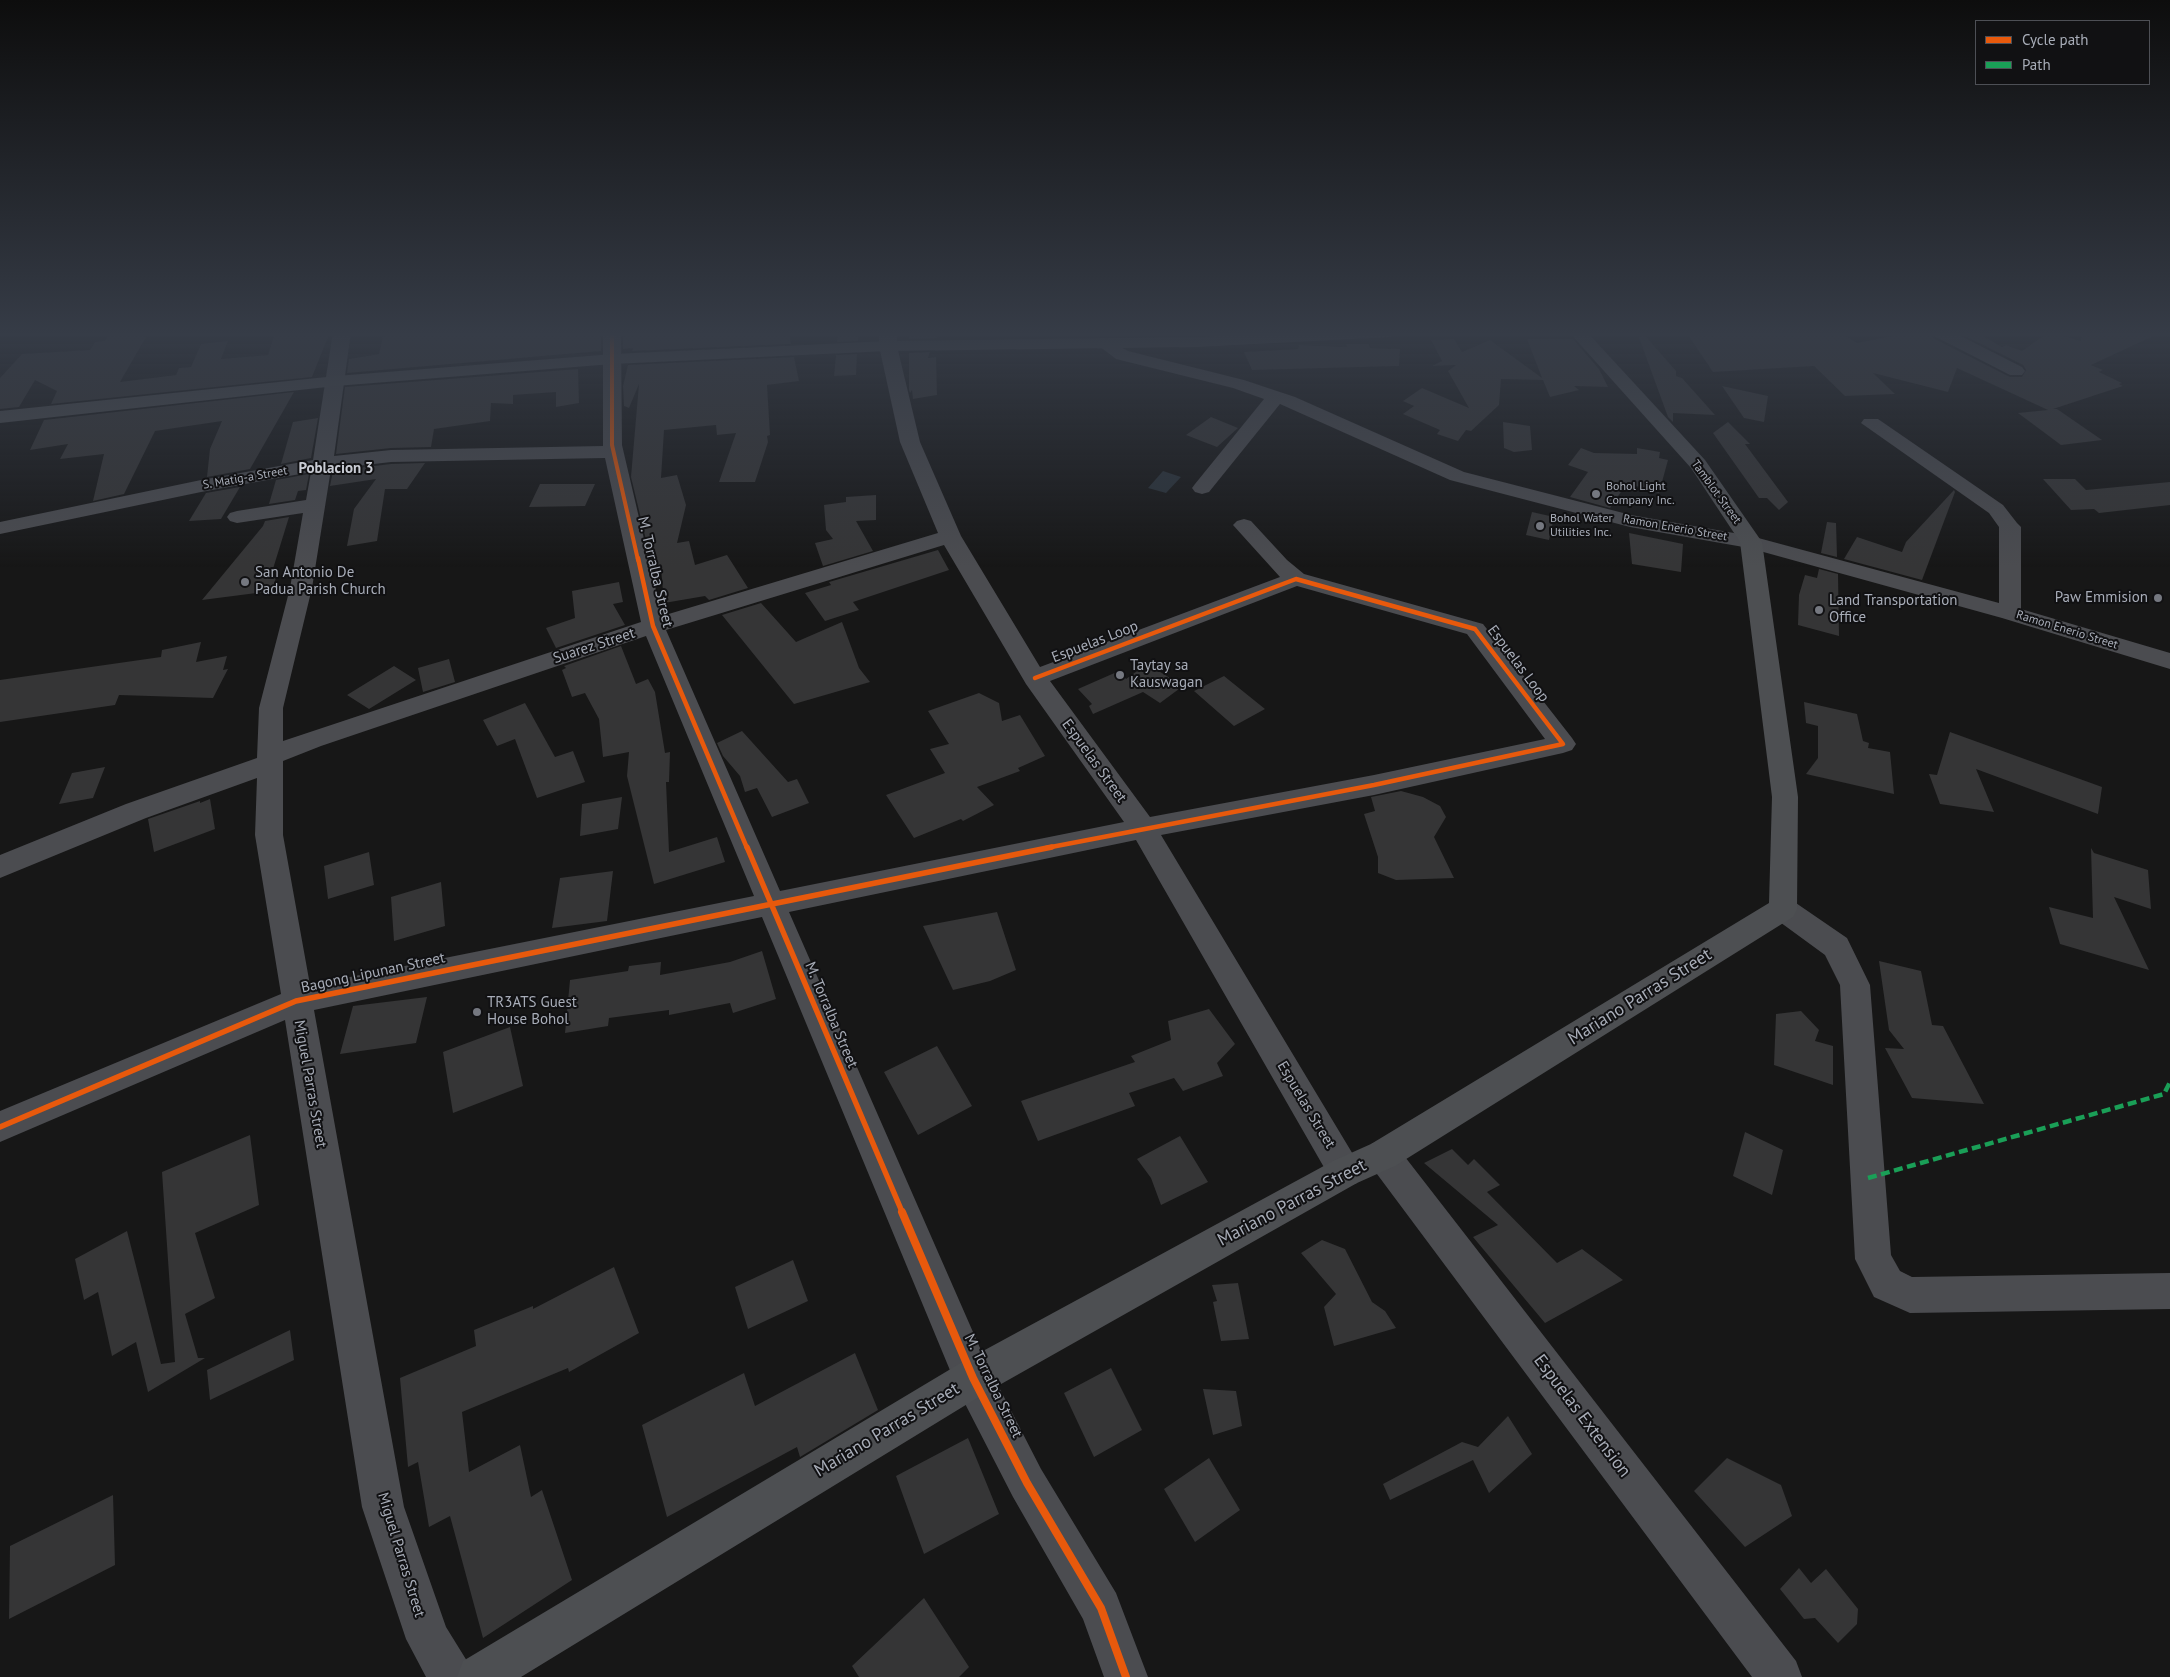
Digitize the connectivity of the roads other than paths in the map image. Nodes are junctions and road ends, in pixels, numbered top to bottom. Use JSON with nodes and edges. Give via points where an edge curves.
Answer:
{"nodes":[{"id":1,"x":63,"y":410,"type":"edge"},
{"id":2,"x":332,"y":410,"type":"edge"},
{"id":3,"x":613,"y":410,"type":"edge"},
{"id":4,"x":903,"y":410,"type":"edge"},
{"id":5,"x":1266,"y":410,"type":"edge"},
{"id":6,"x":1304,"y":410,"type":"edge"},
{"id":7,"x":1649,"y":410,"type":"edge"},
{"id":8,"x":0,"y":417,"type":"edge"},
{"id":9,"x":1871,"y":423,"type":"dead end"},
{"id":10,"x":614,"y":452,"type":"junction"},
{"id":11,"x":322,"y":465,"type":"junction"},
{"id":12,"x":1202,"y":488,"type":"dead end"},
{"id":13,"x":315,"y":505,"type":"junction"},
{"id":14,"x":237,"y":517,"type":"dead end"},
{"id":15,"x":1244,"y":525,"type":"dead end"},
{"id":16,"x":0,"y":528,"type":"edge"},
{"id":17,"x":950,"y":536,"type":"junction"},
{"id":18,"x":1751,"y":542,"type":"junction"},
{"id":19,"x":1296,"y":579,"type":"junction"},
{"id":20,"x":2010,"y":612,"type":"junction"},
{"id":21,"x":653,"y":626,"type":"junction"},
{"id":22,"x":2170,"y":661,"type":"edge"},
{"id":23,"x":1035,"y":678,"type":"junction"},
{"id":24,"x":269,"y":761,"type":"junction"},
{"id":25,"x":1143,"y":828,"type":"junction"},
{"id":26,"x":0,"y":867,"type":"edge"},
{"id":27,"x":770,"y":904,"type":"junction"},
{"id":28,"x":1782,"y":909,"type":"junction"},
{"id":29,"x":296,"y":1001,"type":"junction"},
{"id":30,"x":0,"y":1127,"type":"edge"},
{"id":31,"x":1383,"y":1155,"type":"junction"},
{"id":32,"x":1346,"y":1172,"type":"junction"},
{"id":33,"x":2170,"y":1291,"type":"edge"},
{"id":34,"x":973,"y":1378,"type":"junction"},
{"id":35,"x":451,"y":1677,"type":"edge"},
{"id":36,"x":479,"y":1677,"type":"edge"},
{"id":37,"x":1126,"y":1677,"type":"edge"},
{"id":38,"x":1780,"y":1677,"type":"edge"}],
"edges":[{"from":1,"to":8,"type":"main road"},
{"from":2,"to":11,"type":"street","name":"Miguel Parras Street"},
{"from":3,"to":10,"type":"street","name":"M. Torralba Street"},
{"from":4,"to":17,"type":"street","name":"Espuelas Street","via":[[910,442]]},
{"from":5,"to":12,"type":"street"},
{"from":6,"to":18,"type":"street","name":"Ramon Enerio Street","via":[[1457,476],[1630,521]]},
{"from":7,"to":18,"type":"main road","name":"Tamblot Street","via":[[1698,464]]},
{"from":9,"to":20,"type":"street","via":[[1996,509],[2010,527]]},
{"from":10,"to":11,"type":"street","name":"S. Matig-a Street","via":[[391,456]]},
{"from":10,"to":21,"type":"street","name":"M. Torralba Street"},
{"from":11,"to":13,"type":"street","name":"Miguel Parras Street"},
{"from":11,"to":16,"type":"street","name":"S. Matig-a Street","via":[[201,486]]},
{"from":13,"to":14,"type":"street"},
{"from":13,"to":24,"type":"street","name":"Miguel Parras Street","via":[[300,588],[271,708]]},
{"from":15,"to":19,"type":"street","via":[[1279,565]]},
{"from":17,"to":21,"type":"street","name":"Suarez Street"},
{"from":17,"to":23,"type":"street","name":"Espuelas Street"},
{"from":18,"to":20,"type":"street","name":"Ramon Enerio Street"},
{"from":18,"to":28,"type":"main road","via":[[1785,797]]},
{"from":19,"to":23,"type":"street","name":"Espuelas Loop"},
{"from":19,"to":25,"type":"street","name":"Espuelas Loop","via":[[1475,628],[1563,744],[1374,785]]},
{"from":20,"to":22,"type":"street","name":"Ramon Enerio Street"},
{"from":21,"to":24,"type":"street","name":"Suarez Street","via":[[312,740]]},
{"from":21,"to":27,"type":"street","name":"M. Torralba Street"},
{"from":23,"to":25,"type":"street","name":"Espuelas Street"},
{"from":24,"to":26,"type":"street","name":"Suarez Street"},
{"from":24,"to":29,"type":"street","name":"Miguel Parras Street","via":[[269,835]]},
{"from":25,"to":27,"type":"street","name":"Bagong Lipunan Street"},
{"from":25,"to":32,"type":"street","name":"Espuelas Street"},
{"from":27,"to":29,"type":"street","name":"Bagong Lipunan Street"},
{"from":27,"to":34,"type":"street","name":"M. Torralba Street"},
{"from":28,"to":31,"type":"main road","name":"Mariano Parras Street"},
{"from":28,"to":33,"type":"street","via":[[1836,947],[1855,985],[1873,1259],[1887,1284],[1910,1295]]},
{"from":29,"to":30,"type":"street","name":"Bagong Lipunan Street"},
{"from":29,"to":35,"type":"street","name":"Miguel Parras Street","via":[[383,1507],[428,1639]]},
{"from":31,"to":32,"type":"main road","name":"Mariano Parras Street"},
{"from":31,"to":38,"type":"street","name":"Espuelas Extension"},
{"from":32,"to":34,"type":"main road","name":"Mariano Parras Street"},
{"from":34,"to":36,"type":"main road","name":"Mariano Parras Street"},
{"from":34,"to":37,"type":"street","name":"M. Torralba Street","via":[[1027,1483],[1101,1608]]}]}
